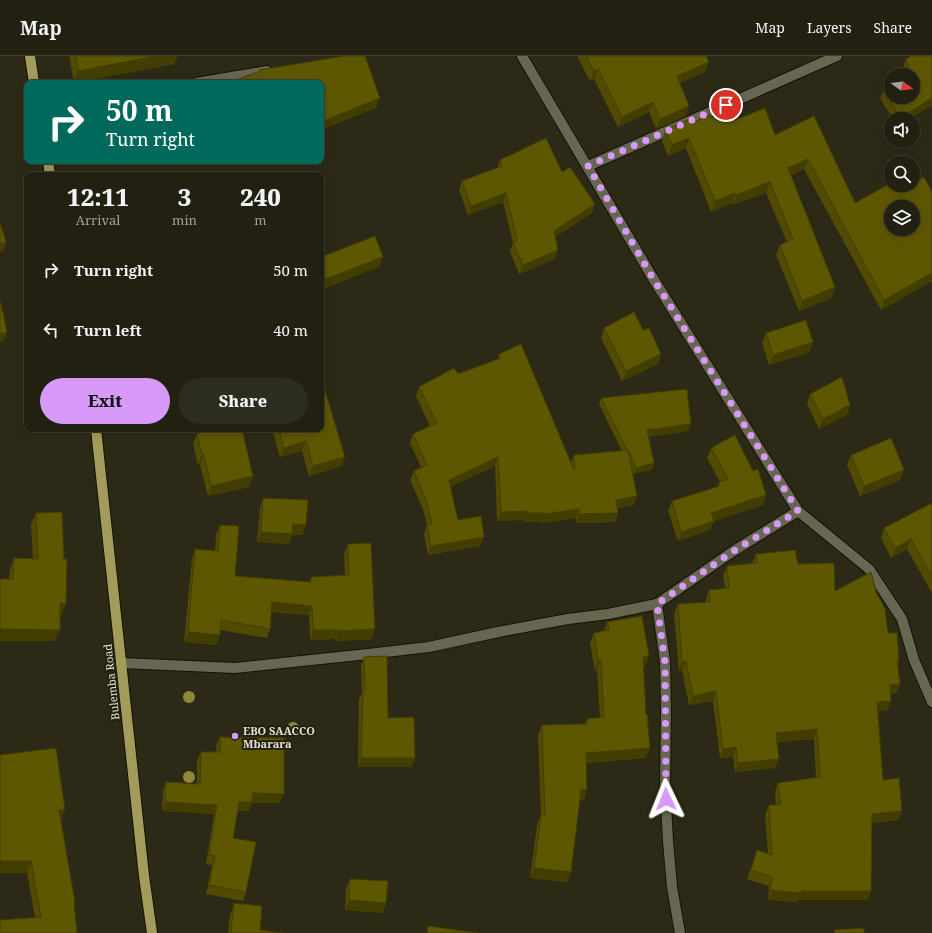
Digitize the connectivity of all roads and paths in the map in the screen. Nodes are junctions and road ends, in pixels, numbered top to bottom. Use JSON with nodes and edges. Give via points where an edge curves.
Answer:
{"nodes":[{"id":1,"x":30,"y":56,"type":"edge"},
{"id":2,"x":522,"y":56,"type":"edge"},
{"id":3,"x":837,"y":56,"type":"edge"},
{"id":4,"x":273,"y":70,"type":"edge"},
{"id":5,"x":34,"y":80,"type":"edge"},
{"id":6,"x":214,"y":80,"type":"edge"},
{"id":7,"x":588,"y":166,"type":"junction"},
{"id":8,"x":96,"y":432,"type":"edge"},
{"id":9,"x":798,"y":511,"type":"junction"},
{"id":10,"x":657,"y":604,"type":"junction"},
{"id":11,"x":121,"y":663,"type":"junction"},
{"id":12,"x":932,"y":702,"type":"edge"},
{"id":13,"x":152,"y":933,"type":"edge"},
{"id":14,"x":680,"y":933,"type":"edge"}],
"edges":[{"from":1,"to":5,"type":"main road"},
{"from":2,"to":7,"type":"street"},
{"from":3,"to":7,"type":"street"},
{"from":4,"to":6,"type":"street"},
{"from":7,"to":9,"type":"street","via":[[651,275]]},
{"from":8,"to":11,"type":"main road","name":"Bulemba Road"},
{"from":9,"to":10,"type":"street","via":[[732,552]]},
{"from":9,"to":12,"type":"street","via":[[869,569],[902,619],[914,660]]},
{"from":10,"to":11,"type":"street","via":[[429,647],[368,654],[234,668]]},
{"from":10,"to":14,"type":"street","via":[[665,662],[665,785],[668,842],[672,888]]},
{"from":11,"to":13,"type":"main road","name":"Bulemba Road"}]}
